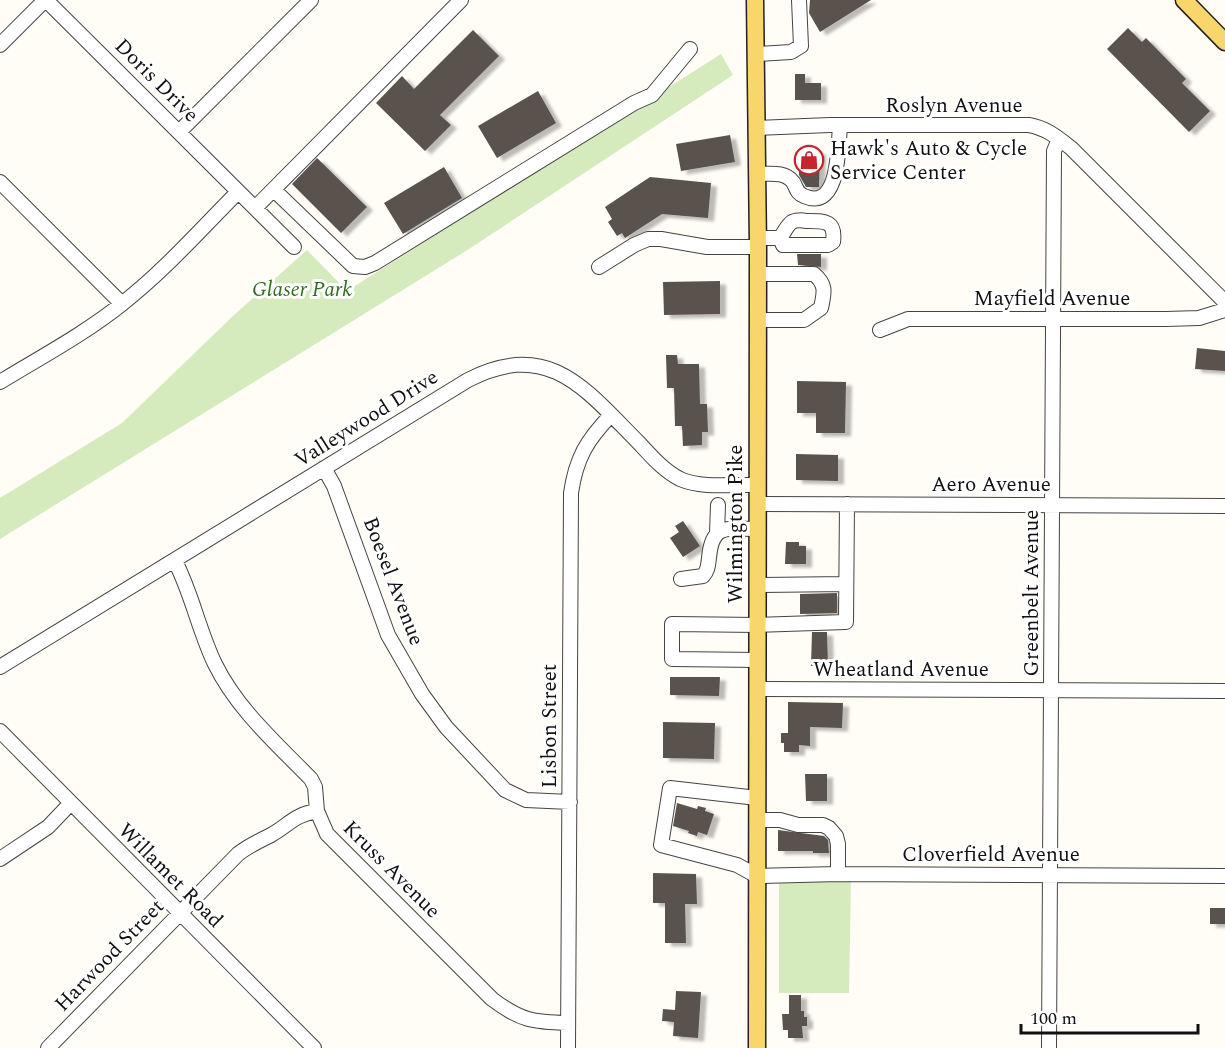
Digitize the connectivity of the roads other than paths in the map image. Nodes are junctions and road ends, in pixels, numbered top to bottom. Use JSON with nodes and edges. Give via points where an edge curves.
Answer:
{"nodes":[{"id":1,"x":46,"y":0,"type":"edge"},
{"id":2,"x":311,"y":0,"type":"edge"},
{"id":3,"x":461,"y":0,"type":"edge"},
{"id":4,"x":755,"y":0,"type":"edge"},
{"id":5,"x":799,"y":0,"type":"edge"},
{"id":6,"x":1184,"y":0,"type":"edge"},
{"id":7,"x":1225,"y":42,"type":"edge"},
{"id":8,"x":0,"y":45,"type":"edge"},
{"id":9,"x":690,"y":50,"type":"dead end"},
{"id":10,"x":756,"y":54,"type":"junction"},
{"id":11,"x":840,"y":126,"type":"junction"},
{"id":12,"x":758,"y":128,"type":"junction"},
{"id":13,"x":180,"y":131,"type":"junction"},
{"id":14,"x":1059,"y":139,"type":"junction"},
{"id":15,"x":758,"y":174,"type":"junction"},
{"id":16,"x":0,"y":182,"type":"edge"},
{"id":17,"x":274,"y":190,"type":"junction"},
{"id":18,"x":238,"y":192,"type":"junction"},
{"id":19,"x":255,"y":208,"type":"junction"},
{"id":20,"x":785,"y":241,"type":"junction"},
{"id":21,"x":758,"y":243,"type":"junction"},
{"id":22,"x":294,"y":247,"type":"dead end"},
{"id":23,"x":599,"y":267,"type":"dead end"},
{"id":24,"x":758,"y":274,"type":"junction"},
{"id":25,"x":1225,"y":302,"type":"edge"},
{"id":26,"x":122,"y":304,"type":"junction"},
{"id":27,"x":1225,"y":310,"type":"edge"},
{"id":28,"x":1053,"y":319,"type":"junction"},
{"id":29,"x":758,"y":320,"type":"junction"},
{"id":30,"x":880,"y":330,"type":"dead end"},
{"id":31,"x":0,"y":382,"type":"edge"},
{"id":32,"x":611,"y":415,"type":"junction"},
{"id":33,"x":324,"y":468,"type":"junction"},
{"id":34,"x":758,"y":485,"type":"junction"},
{"id":35,"x":757,"y":504,"type":"junction"},
{"id":36,"x":847,"y":504,"type":"junction"},
{"id":37,"x":718,"y":505,"type":"dead end"},
{"id":38,"x":1052,"y":505,"type":"junction"},
{"id":39,"x":1225,"y":506,"type":"edge"},
{"id":40,"x":758,"y":529,"type":"junction"},
{"id":41,"x":717,"y":533,"type":"junction"},
{"id":42,"x":175,"y":561,"type":"junction"},
{"id":43,"x":681,"y":579,"type":"dead end"},
{"id":44,"x":846,"y":584,"type":"junction"},
{"id":45,"x":758,"y":585,"type":"junction"},
{"id":46,"x":758,"y":625,"type":"junction"},
{"id":47,"x":758,"y":660,"type":"junction"},
{"id":48,"x":0,"y":667,"type":"edge"},
{"id":49,"x":758,"y":689,"type":"junction"},
{"id":50,"x":1051,"y":690,"type":"junction"},
{"id":51,"x":1225,"y":691,"type":"edge"},
{"id":52,"x":0,"y":731,"type":"edge"},
{"id":53,"x":757,"y":798,"type":"junction"},
{"id":54,"x":570,"y":802,"type":"junction"},
{"id":55,"x":70,"y":804,"type":"junction"},
{"id":56,"x":317,"y":811,"type":"junction"},
{"id":57,"x":757,"y":820,"type":"junction"},
{"id":58,"x":0,"y":859,"type":"edge"},
{"id":59,"x":838,"y":874,"type":"junction"},
{"id":60,"x":1050,"y":875,"type":"junction"},
{"id":61,"x":757,"y":876,"type":"junction"},
{"id":62,"x":1225,"y":876,"type":"edge"},
{"id":63,"x":179,"y":913,"type":"junction"},
{"id":64,"x":568,"y":1023,"type":"junction"},
{"id":65,"x":51,"y":1047,"type":"edge"},
{"id":66,"x":314,"y":1048,"type":"edge"},
{"id":67,"x":568,"y":1048,"type":"edge"},
{"id":68,"x":757,"y":1048,"type":"edge"},
{"id":69,"x":1049,"y":1048,"type":"edge"}],
"edges":[{"from":1,"to":8,"type":"street"},
{"from":1,"to":13,"type":"street","name":"Doris Drive"},
{"from":2,"to":13,"type":"street"},
{"from":3,"to":17,"type":"street"},
{"from":4,"to":10,"type":"main road","name":"Wilmington Pike"},
{"from":5,"to":10,"type":"street","via":[[801,46],[791,52]]},
{"from":6,"to":7,"type":"main road"},
{"from":9,"to":17,"type":"street","via":[[652,95],[365,267],[353,266]]},
{"from":10,"to":12,"type":"main road","name":"Wilmington Pike"},
{"from":11,"to":12,"type":"street","name":"Roslyn Avenue"},
{"from":11,"to":14,"type":"street","name":"Roslyn Avenue","via":[[1029,125]]},
{"from":11,"to":15,"type":"street","via":[[832,183],[828,193],[820,198],[805,197],[784,174]]},
{"from":12,"to":15,"type":"main road","name":"Wilmington Pike"},
{"from":13,"to":18,"type":"street","name":"Doris Drive"},
{"from":14,"to":25,"type":"street","name":"Roslyn Avenue"},
{"from":14,"to":28,"type":"street","name":"Greenbelt Avenue","via":[[1054,151]]},
{"from":15,"to":21,"type":"main road","name":"Wilmington Pike"},
{"from":16,"to":26,"type":"street"},
{"from":17,"to":19,"type":"street"},
{"from":18,"to":19,"type":"street","name":"Doris Drive"},
{"from":18,"to":26,"type":"street"},
{"from":19,"to":22,"type":"street","name":"Doris Drive"},
{"from":20,"to":20,"type":"street","via":[[791,222],[824,221],[834,231],[833,242],[828,245]]},
{"from":20,"to":21,"type":"street"},
{"from":21,"to":23,"type":"street","via":[[707,247],[648,239]]},
{"from":21,"to":24,"type":"main road","name":"Wilmington Pike"},
{"from":24,"to":29,"type":"main road","name":"Wilmington Pike"},
{"from":24,"to":29,"type":"street","via":[[814,274],[825,288],[821,308],[804,320]]},
{"from":26,"to":31,"type":"street"},
{"from":27,"to":28,"type":"street","name":"Mayfield Avenue","via":[[1199,318]]},
{"from":28,"to":30,"type":"street","name":"Mayfield Avenue","via":[[908,319]]},
{"from":28,"to":38,"type":"street","name":"Greenbelt Avenue"},
{"from":29,"to":34,"type":"main road","name":"Wilmington Pike"},
{"from":32,"to":33,"type":"street","name":"Valleywood Drive","via":[[582,387],[549,368],[517,364],[498,367],[468,380]]},
{"from":32,"to":34,"type":"street","name":"Valleywood Drive","via":[[657,462],[681,479],[698,484]]},
{"from":32,"to":54,"type":"street","name":"Lisbon Street","via":[[594,433],[578,460],[571,493]]},
{"from":33,"to":42,"type":"street","name":"Valleywood Drive"},
{"from":33,"to":54,"type":"street","name":"Boesel Avenue","via":[[388,635],[446,727],[516,797]]},
{"from":34,"to":35,"type":"main road","name":"Wilmington Pike"},
{"from":35,"to":36,"type":"street","name":"Aero Avenue"},
{"from":35,"to":40,"type":"main road","name":"Wilmington Pike"},
{"from":36,"to":38,"type":"street","name":"Aero Avenue"},
{"from":36,"to":44,"type":"street"},
{"from":37,"to":41,"type":"street"},
{"from":38,"to":39,"type":"street","name":"Aero Avenue"},
{"from":38,"to":50,"type":"street","name":"Greenbelt Avenue"},
{"from":40,"to":41,"type":"street","via":[[725,529]]},
{"from":40,"to":45,"type":"main road","name":"Wilmington Pike"},
{"from":41,"to":43,"type":"street","via":[[711,540],[708,570],[703,576]]},
{"from":42,"to":48,"type":"street","name":"Valleywood Drive"},
{"from":42,"to":56,"type":"street","name":"Kruss Avenue","via":[[227,686],[311,779]]},
{"from":44,"to":45,"type":"street"},
{"from":44,"to":46,"type":"street","via":[[846,622]]},
{"from":45,"to":46,"type":"main road","name":"Wilmington Pike"},
{"from":46,"to":47,"type":"main road","name":"Wilmington Pike"},
{"from":46,"to":47,"type":"street","via":[[672,624],[672,658]]},
{"from":47,"to":49,"type":"main road","name":"Wilmington Pike"},
{"from":49,"to":50,"type":"street","name":"Wheatland Avenue"},
{"from":49,"to":53,"type":"main road","name":"Wilmington Pike"},
{"from":50,"to":51,"type":"street","name":"Wheatland Avenue"},
{"from":50,"to":60,"type":"street","name":"Greenbelt Avenue"},
{"from":52,"to":55,"type":"street","name":"Willamet Road"},
{"from":53,"to":57,"type":"main road","name":"Wilmington Pike"},
{"from":53,"to":61,"type":"street","via":[[670,788],[661,845],[736,865]]},
{"from":54,"to":64,"type":"street","name":"Lisbon Street"},
{"from":55,"to":58,"type":"street","via":[[48,827]]},
{"from":55,"to":63,"type":"street","name":"Willamet Road"},
{"from":56,"to":63,"type":"street","name":"Harwood Street","via":[[302,813],[250,844]]},
{"from":56,"to":64,"type":"street","name":"Kruss Avenue","via":[[327,834],[492,999],[522,1018]]},
{"from":57,"to":59,"type":"street","via":[[829,828],[838,844]]},
{"from":57,"to":61,"type":"main road","name":"Wilmington Pike"},
{"from":59,"to":60,"type":"street","name":"Cloverfield Avenue"},
{"from":59,"to":61,"type":"street","name":"Cloverfield Avenue"},
{"from":60,"to":62,"type":"street","name":"Cloverfield Avenue"},
{"from":60,"to":69,"type":"street","name":"Greenbelt Avenue"},
{"from":61,"to":68,"type":"main road","name":"Wilmington Pike"},
{"from":63,"to":65,"type":"street","name":"Harwood Street"},
{"from":63,"to":66,"type":"street","name":"Willamet Road"},
{"from":64,"to":67,"type":"street","name":"Lisbon Street"}]}
